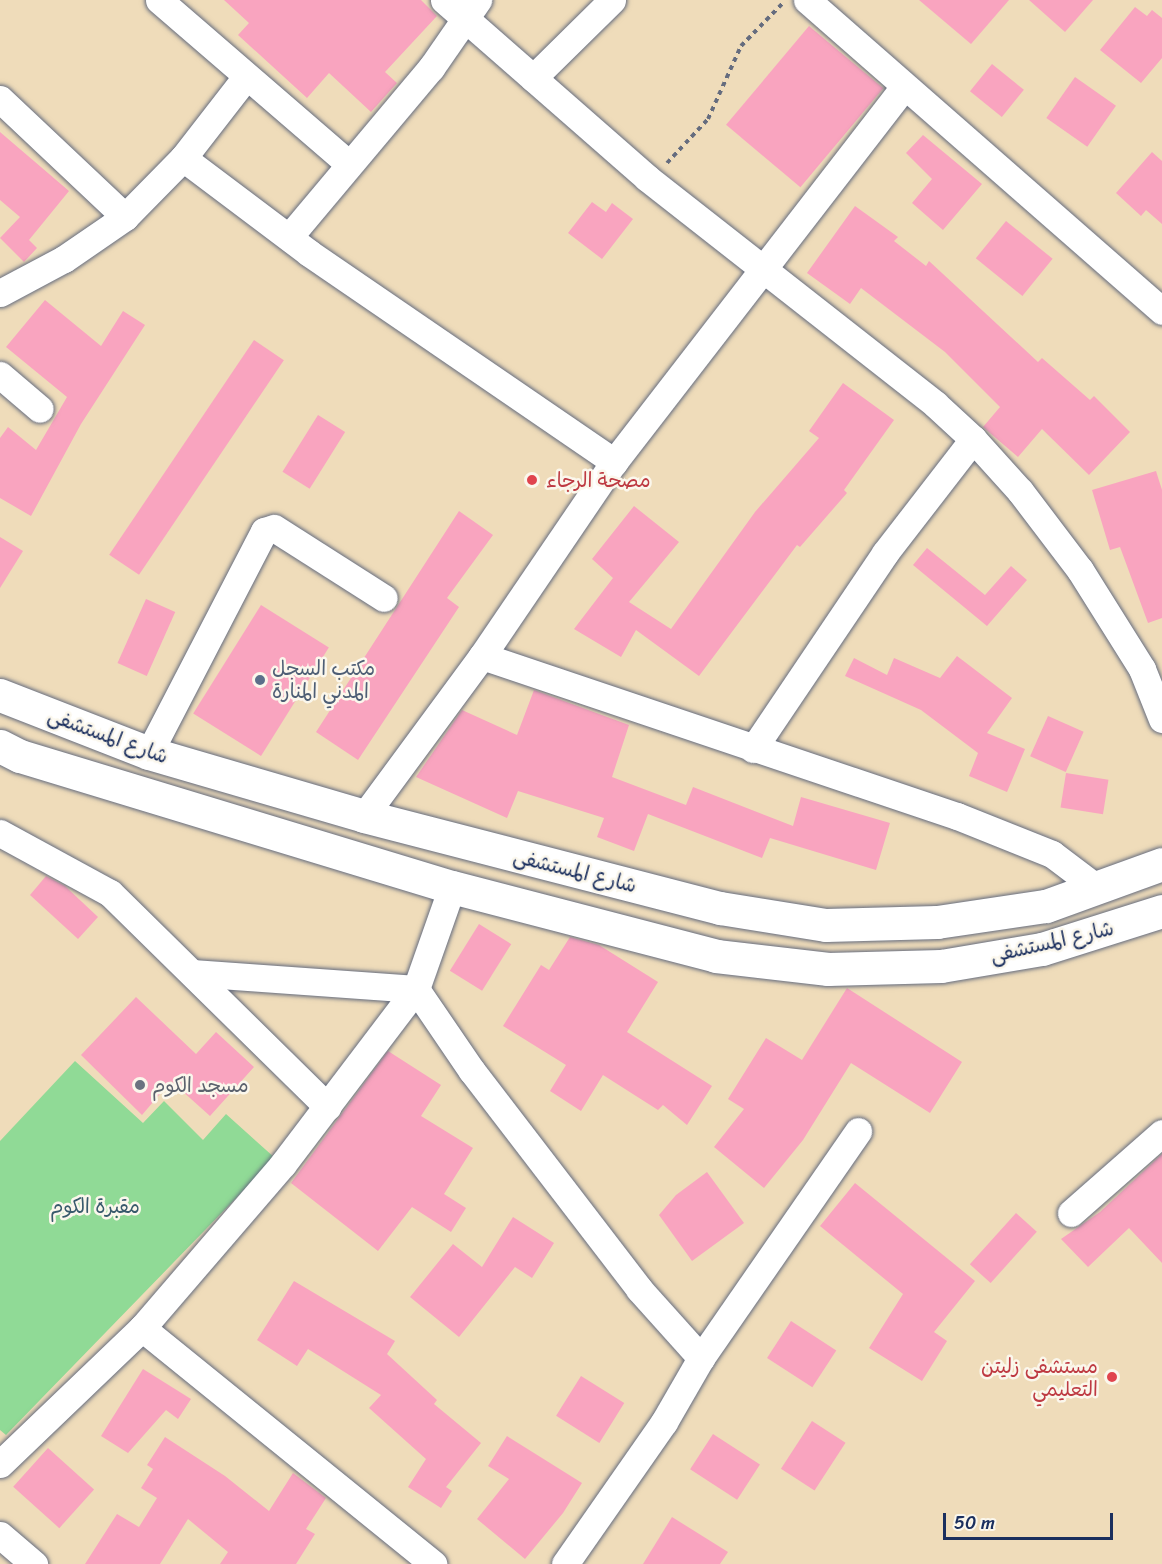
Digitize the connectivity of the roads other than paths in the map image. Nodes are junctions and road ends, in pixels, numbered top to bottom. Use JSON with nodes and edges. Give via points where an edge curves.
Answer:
{"nodes":[{"id":1,"x":159,"y":0,"type":"edge"},
{"id":2,"x":444,"y":0,"type":"edge"},
{"id":3,"x":612,"y":0,"type":"edge"},
{"id":4,"x":807,"y":0,"type":"edge"},
{"id":5,"x":472,"y":9,"type":"edge"},
{"id":6,"x":245,"y":78,"type":"junction"},
{"id":7,"x":533,"y":78,"type":"junction"},
{"id":8,"x":903,"y":88,"type":"junction"},
{"id":9,"x":0,"y":99,"type":"edge"},
{"id":10,"x":183,"y":158,"type":"junction"},
{"id":11,"x":348,"y":163,"type":"junction"},
{"id":12,"x":125,"y":217,"type":"junction"},
{"id":13,"x":289,"y":237,"type":"junction"},
{"id":14,"x":763,"y":272,"type":"junction"},
{"id":15,"x":0,"y":292,"type":"edge"},
{"id":16,"x":1162,"y":311,"type":"edge"},
{"id":17,"x":0,"y":375,"type":"edge"},
{"id":18,"x":40,"y":409,"type":"dead end"},
{"id":19,"x":973,"y":439,"type":"junction"},
{"id":20,"x":614,"y":462,"type":"junction"},
{"id":21,"x":384,"y":598,"type":"dead end"},
{"id":22,"x":482,"y":656,"type":"junction"},
{"id":23,"x":1152,"y":665,"type":"edge"},
{"id":24,"x":0,"y":694,"type":"edge"},
{"id":25,"x":1162,"y":719,"type":"edge"},
{"id":26,"x":0,"y":746,"type":"edge"},
{"id":27,"x":753,"y":749,"type":"junction"},
{"id":28,"x":149,"y":753,"type":"junction"},
{"id":29,"x":364,"y":816,"type":"junction"},
{"id":30,"x":0,"y":833,"type":"edge"},
{"id":31,"x":1162,"y":864,"type":"edge"},
{"id":32,"x":452,"y":887,"type":"junction"},
{"id":33,"x":1097,"y":888,"type":"junction"},
{"id":34,"x":1162,"y":911,"type":"edge"},
{"id":35,"x":192,"y":973,"type":"junction"},
{"id":36,"x":416,"y":989,"type":"junction"},
{"id":37,"x":328,"y":1107,"type":"junction"},
{"id":38,"x":858,"y":1131,"type":"dead end"},
{"id":39,"x":1162,"y":1133,"type":"edge"},
{"id":40,"x":1071,"y":1213,"type":"dead end"},
{"id":41,"x":142,"y":1328,"type":"junction"},
{"id":42,"x":701,"y":1358,"type":"junction"},
{"id":43,"x":0,"y":1464,"type":"edge"},
{"id":44,"x":0,"y":1535,"type":"edge"},
{"id":45,"x":34,"y":1564,"type":"edge"},
{"id":46,"x":434,"y":1564,"type":"edge"},
{"id":47,"x":565,"y":1564,"type":"edge"}],
"edges":[{"from":1,"to":6,"type":"street"},
{"from":2,"to":5,"type":"street"},
{"from":3,"to":7,"type":"street"},
{"from":4,"to":8,"type":"street"},
{"from":5,"to":7,"type":"street"},
{"from":5,"to":11,"type":"street","via":[[431,68]]},
{"from":6,"to":10,"type":"street"},
{"from":6,"to":11,"type":"street"},
{"from":7,"to":14,"type":"street"},
{"from":8,"to":14,"type":"street"},
{"from":8,"to":16,"type":"street"},
{"from":9,"to":12,"type":"street"},
{"from":10,"to":12,"type":"street"},
{"from":10,"to":13,"type":"street"},
{"from":11,"to":13,"type":"street"},
{"from":12,"to":15,"type":"street","via":[[64,259]]},
{"from":13,"to":20,"type":"street"},
{"from":14,"to":19,"type":"street","via":[[935,404]]},
{"from":14,"to":20,"type":"street"},
{"from":17,"to":18,"type":"street"},
{"from":19,"to":23,"type":"street","via":[[1020,491]]},
{"from":19,"to":27,"type":"street","via":[[885,554]]},
{"from":20,"to":22,"type":"street"},
{"from":21,"to":28,"type":"street","via":[[274,528],[264,531]]},
{"from":22,"to":27,"type":"street"},
{"from":22,"to":29,"type":"street"},
{"from":23,"to":25,"type":"street"},
{"from":24,"to":28,"type":"main road","name":"شارع المستشفى"},
{"from":26,"to":32,"type":"main road","name":"شارع المستشفى","via":[[20,756]]},
{"from":27,"to":33,"type":"street","via":[[1025,842],[1058,858]]},
{"from":28,"to":29,"type":"main road","name":"شارع المستشفى"},
{"from":29,"to":33,"type":"main road","name":"شارع المستشفى","via":[[720,908],[826,925],[937,922],[1046,906]]},
{"from":30,"to":35,"type":"street","via":[[110,893]]},
{"from":31,"to":33,"type":"main road","name":"شارع المستشفى"},
{"from":32,"to":34,"type":"main road","name":"شارع المستشفى","via":[[716,956],[828,969],[941,966],[1020,953]]},
{"from":32,"to":36,"type":"street"},
{"from":35,"to":36,"type":"street"},
{"from":35,"to":37,"type":"street"},
{"from":36,"to":37,"type":"street"},
{"from":36,"to":42,"type":"street","via":[[472,1071],[639,1289]]},
{"from":37,"to":41,"type":"street"},
{"from":38,"to":42,"type":"street"},
{"from":39,"to":40,"type":"street"},
{"from":41,"to":43,"type":"street"},
{"from":41,"to":46,"type":"street"},
{"from":42,"to":47,"type":"street","via":[[664,1422]]},
{"from":44,"to":45,"type":"street"}]}
